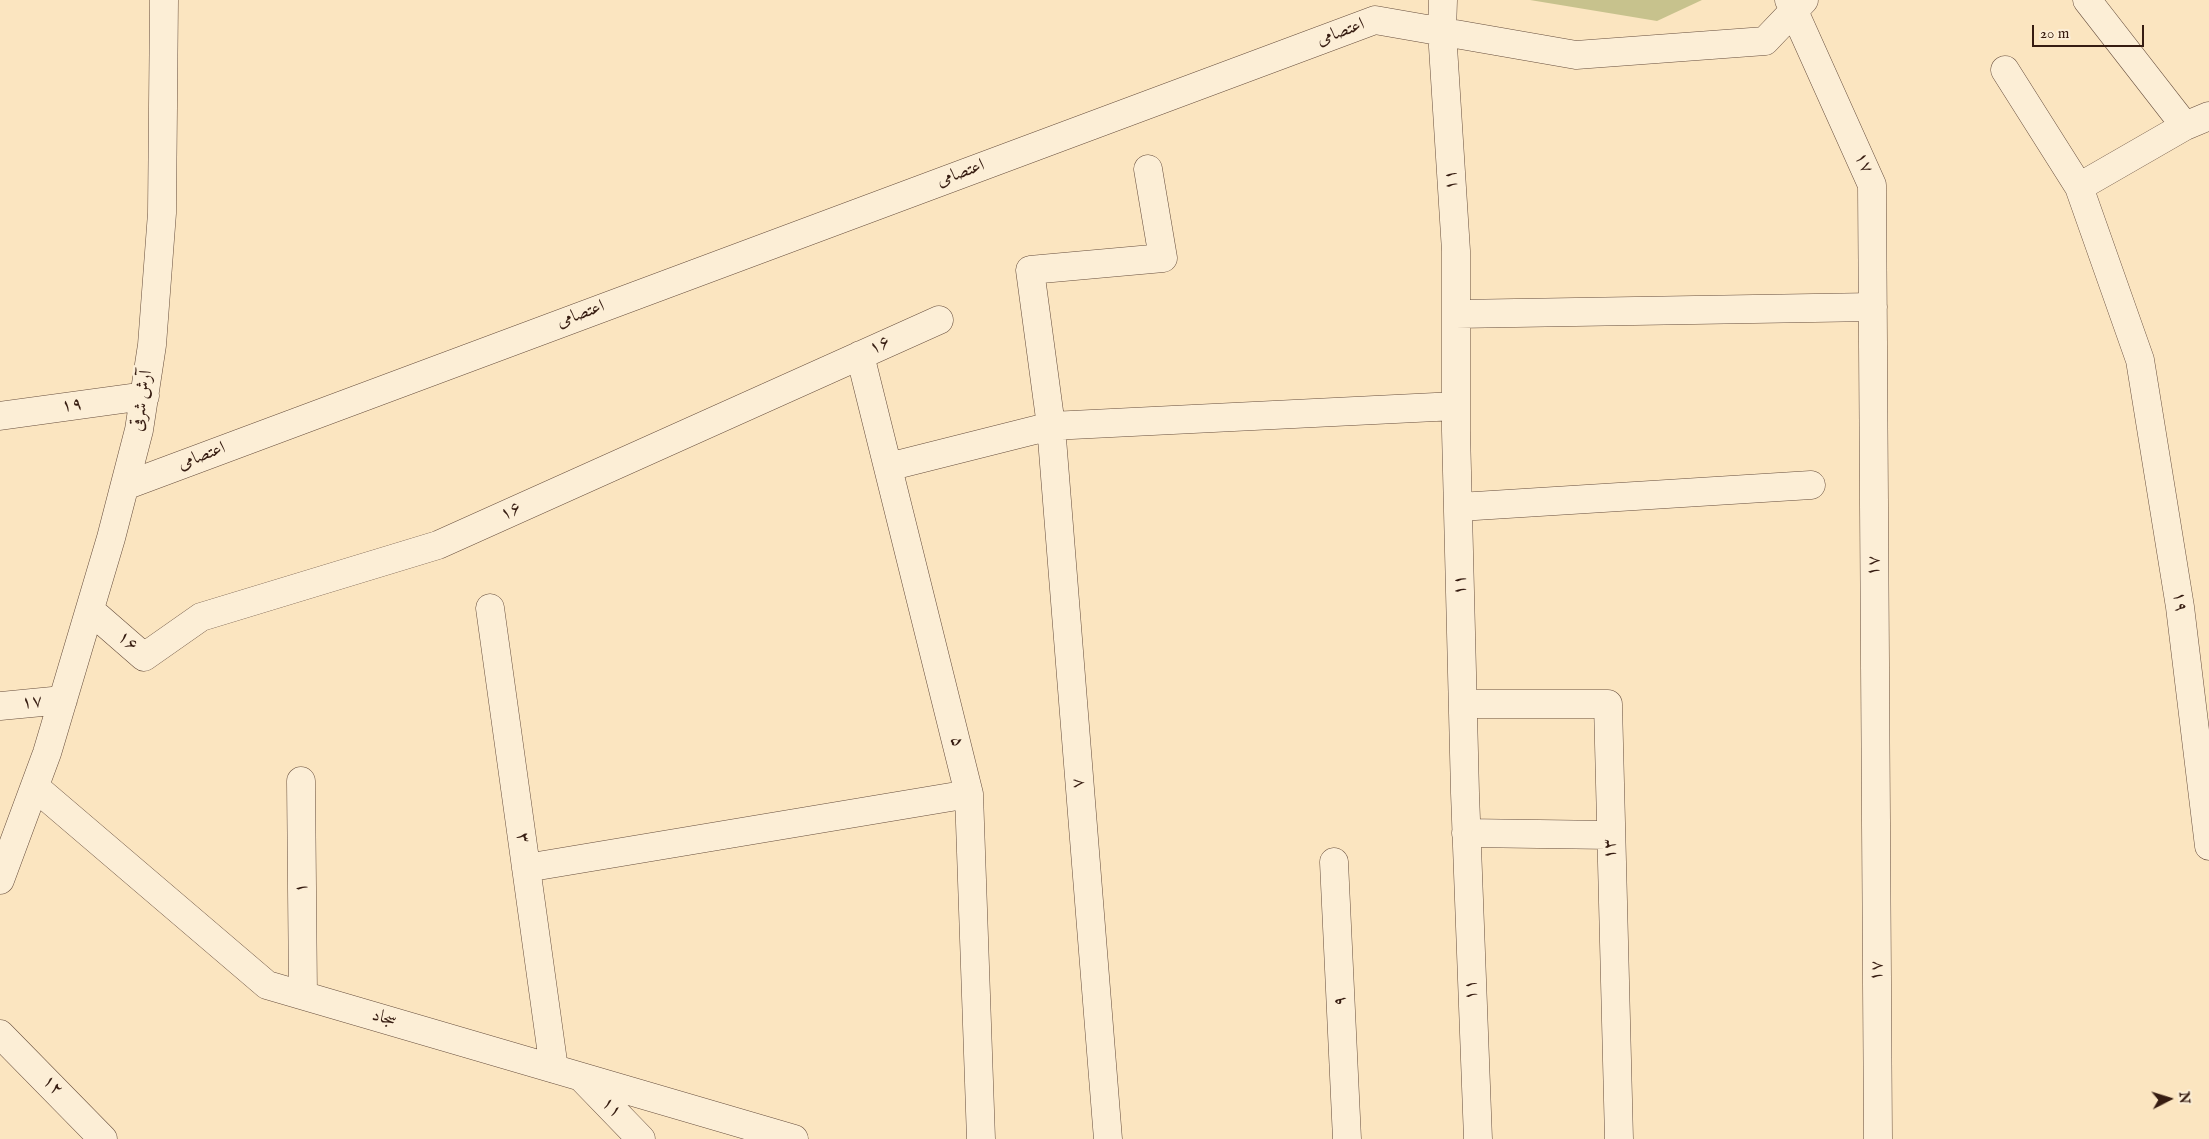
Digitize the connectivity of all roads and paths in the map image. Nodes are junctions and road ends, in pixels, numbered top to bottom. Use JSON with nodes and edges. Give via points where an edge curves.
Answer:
{"nodes":[{"id":1,"x":164,"y":0,"type":"edge"},
{"id":2,"x":1443,"y":0,"type":"edge"},
{"id":3,"x":2087,"y":0,"type":"edge"},
{"id":4,"x":1796,"y":3,"type":"edge"},
{"id":5,"x":1442,"y":31,"type":"junction"},
{"id":6,"x":2005,"y":70,"type":"dead end"},
{"id":7,"x":2197,"y":121,"type":"edge"},
{"id":8,"x":1148,"y":169,"type":"dead end"},
{"id":9,"x":2079,"y":187,"type":"junction"},
{"id":10,"x":1873,"y":307,"type":"junction"},
{"id":11,"x":1456,"y":314,"type":"junction"},
{"id":12,"x":939,"y":320,"type":"dead end"},
{"id":13,"x":860,"y":355,"type":"junction"},
{"id":14,"x":144,"y":396,"type":"junction"},
{"id":15,"x":1456,"y":406,"type":"junction"},
{"id":16,"x":0,"y":416,"type":"edge"},
{"id":17,"x":1051,"y":426,"type":"junction"},
{"id":18,"x":888,"y":467,"type":"junction"},
{"id":19,"x":1811,"y":485,"type":"dead end"},
{"id":20,"x":125,"y":486,"type":"junction"},
{"id":21,"x":1459,"y":507,"type":"junction"},
{"id":22,"x":490,"y":608,"type":"dead end"},
{"id":23,"x":90,"y":610,"type":"junction"},
{"id":24,"x":63,"y":700,"type":"junction"},
{"id":25,"x":1463,"y":704,"type":"junction"},
{"id":26,"x":0,"y":706,"type":"edge"},
{"id":27,"x":301,"y":781,"type":"dead end"},
{"id":28,"x":35,"y":787,"type":"junction"},
{"id":29,"x":969,"y":794,"type":"junction"},
{"id":30,"x":1466,"y":833,"type":"junction"},
{"id":31,"x":1611,"y":835,"type":"junction"},
{"id":32,"x":2209,"y":846,"type":"edge"},
{"id":33,"x":1334,"y":862,"type":"dead end"},
{"id":34,"x":526,"y":868,"type":"junction"},
{"id":35,"x":0,"y":880,"type":"edge"},
{"id":36,"x":302,"y":996,"type":"junction"},
{"id":37,"x":0,"y":1034,"type":"edge"},
{"id":38,"x":554,"y":1069,"type":"junction"},
{"id":39,"x":581,"y":1077,"type":"junction"},
{"id":40,"x":103,"y":1139,"type":"edge"},
{"id":41,"x":641,"y":1139,"type":"edge"},
{"id":42,"x":794,"y":1139,"type":"edge"},
{"id":43,"x":981,"y":1139,"type":"edge"},
{"id":44,"x":1108,"y":1139,"type":"edge"},
{"id":45,"x":1347,"y":1139,"type":"edge"},
{"id":46,"x":1478,"y":1139,"type":"edge"},
{"id":47,"x":1619,"y":1139,"type":"edge"},
{"id":48,"x":1878,"y":1139,"type":"edge"}],
"edges":[{"from":1,"to":14,"type":"street","name":"آرش شرقی","via":[[162,213],[152,345]]},
{"from":2,"to":5,"type":"street","name":"۱۱"},
{"from":3,"to":7,"type":"street"},
{"from":4,"to":5,"type":"street","name":"اعتصامی","via":[[1765,41],[1576,55]]},
{"from":4,"to":10,"type":"street","name":"۱۷","via":[[1872,185]]},
{"from":5,"to":11,"type":"street","name":"۱۱","via":[[1456,251]]},
{"from":5,"to":20,"type":"street","name":"اعتصامی","via":[[1375,20]]},
{"from":6,"to":9,"type":"street","name":"۱۹"},
{"from":7,"to":9,"type":"street"},
{"from":8,"to":17,"type":"street","name":"۷","via":[[1163,258],[1030,270]]},
{"from":9,"to":32,"type":"street","name":"۱۹","via":[[2140,360],[2180,607]]},
{"from":10,"to":11,"type":"street"},
{"from":10,"to":48,"type":"street","name":"۱۷"},
{"from":11,"to":15,"type":"street","name":"۱۱"},
{"from":12,"to":13,"type":"street","name":"۱۶"},
{"from":13,"to":18,"type":"street","name":"۵"},
{"from":13,"to":23,"type":"street","name":"۱۶","via":[[438,545],[201,617],[144,657]]},
{"from":14,"to":16,"type":"street","name":"۱۹"},
{"from":14,"to":20,"type":"street","name":"آرش شرقی"},
{"from":15,"to":17,"type":"street"},
{"from":15,"to":21,"type":"street","name":"۱۱"},
{"from":17,"to":18,"type":"street"},
{"from":17,"to":44,"type":"street","name":"۷"},
{"from":18,"to":29,"type":"street","name":"۵"},
{"from":19,"to":21,"type":"street"},
{"from":20,"to":23,"type":"street","name":"آرش شرقی"},
{"from":21,"to":25,"type":"street","name":"۱۱"},
{"from":22,"to":34,"type":"street","name":"۳"},
{"from":23,"to":24,"type":"street","name":"آرش شرقی"},
{"from":24,"to":26,"type":"street","name":"۱۷"},
{"from":24,"to":28,"type":"street","name":"آرش شرقی"},
{"from":25,"to":30,"type":"street","name":"۱۱"},
{"from":25,"to":31,"type":"street","name":"۱۳","via":[[1608,704]]},
{"from":27,"to":36,"type":"street","name":"۱"},
{"from":28,"to":35,"type":"street","name":"آرش شرقی"},
{"from":28,"to":36,"type":"street","name":"سجاد","via":[[267,985]]},
{"from":29,"to":34,"type":"street"},
{"from":29,"to":43,"type":"street","name":"۵"},
{"from":30,"to":31,"type":"street"},
{"from":30,"to":46,"type":"street","name":"۱۱"},
{"from":31,"to":47,"type":"street","name":"۱۳"},
{"from":33,"to":45,"type":"street","name":"۹"},
{"from":34,"to":38,"type":"street","name":"۳"},
{"from":36,"to":38,"type":"street","name":"سجاد"},
{"from":37,"to":40,"type":"street","name":"۱۲"},
{"from":38,"to":39,"type":"street","name":"سجاد"},
{"from":39,"to":41,"type":"street","name":"۱۱"},
{"from":39,"to":42,"type":"street","name":"سجاد"}]}
